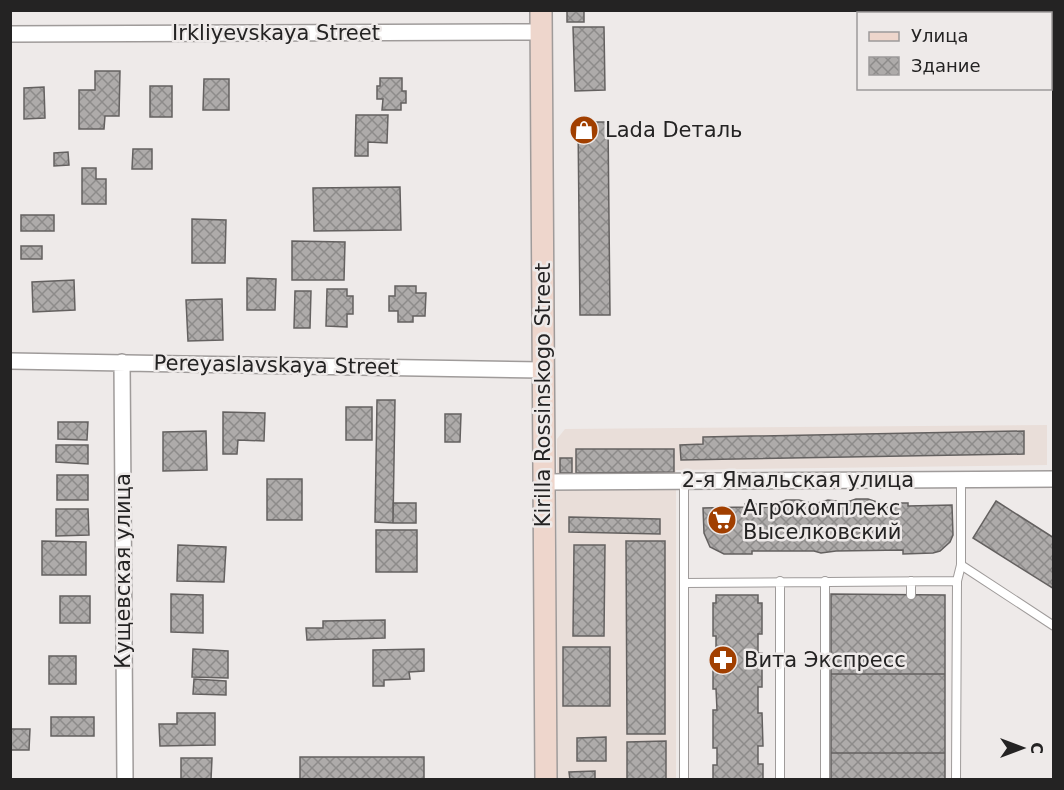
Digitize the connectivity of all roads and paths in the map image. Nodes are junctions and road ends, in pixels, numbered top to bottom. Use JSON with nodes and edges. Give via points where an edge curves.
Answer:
{"nodes":[{"id":1,"x":541,"y":10,"type":"edge"},
{"id":2,"x":541,"y":32,"type":"junction"},
{"id":3,"x":10,"y":34,"type":"edge"},
{"id":4,"x":10,"y":361,"type":"edge"},
{"id":5,"x":122,"y":362,"type":"junction"},
{"id":6,"x":542,"y":370,"type":"junction"},
{"id":7,"x":1053,"y":479,"type":"edge"},
{"id":8,"x":961,"y":480,"type":"junction"},
{"id":9,"x":684,"y":481,"type":"junction"},
{"id":10,"x":543,"y":482,"type":"junction"},
{"id":11,"x":961,"y":565,"type":"junction"},
{"id":12,"x":780,"y":581,"type":"junction"},
{"id":13,"x":825,"y":581,"type":"junction"},
{"id":14,"x":911,"y":581,"type":"junction"},
{"id":15,"x":957,"y":581,"type":"junction"},
{"id":16,"x":684,"y":583,"type":"junction"},
{"id":17,"x":911,"y":594,"type":"dead end"},
{"id":18,"x":1053,"y":626,"type":"edge"},
{"id":19,"x":124,"y":780,"type":"edge"},
{"id":20,"x":546,"y":780,"type":"edge"},
{"id":21,"x":684,"y":780,"type":"edge"},
{"id":22,"x":780,"y":780,"type":"edge"},
{"id":23,"x":825,"y":780,"type":"edge"},
{"id":24,"x":956,"y":780,"type":"edge"}],
"edges":[{"from":1,"to":2,"type":"main road","name":"Kirilla Rossinskogo Street"},
{"from":2,"to":3,"type":"street","name":"Irkliyevskaya Street"},
{"from":2,"to":6,"type":"main road","name":"Kirilla Rossinskogo Street"},
{"from":4,"to":5,"type":"street","name":"Pereyaslavskaya Street"},
{"from":5,"to":6,"type":"street","name":"Pereyaslavskaya Street"},
{"from":5,"to":19,"type":"street","name":"Кущевская улица"},
{"from":6,"to":10,"type":"main road","name":"Kirilla Rossinskogo Street"},
{"from":7,"to":8,"type":"street","name":"2-я Ямальская улица"},
{"from":8,"to":9,"type":"street","name":"2-я Ямальская улица"},
{"from":8,"to":11,"type":"lane"},
{"from":9,"to":10,"type":"street","name":"2-я Ямальская улица"},
{"from":9,"to":16,"type":"lane"},
{"from":10,"to":20,"type":"main road","name":"Kirilla Rossinskogo Street"},
{"from":11,"to":15,"type":"lane"},
{"from":11,"to":18,"type":"lane"},
{"from":12,"to":13,"type":"lane"},
{"from":12,"to":16,"type":"lane"},
{"from":12,"to":22,"type":"lane"},
{"from":13,"to":14,"type":"lane"},
{"from":13,"to":23,"type":"lane"},
{"from":14,"to":15,"type":"lane"},
{"from":14,"to":17,"type":"lane"},
{"from":15,"to":24,"type":"lane"},
{"from":16,"to":21,"type":"lane"}]}
